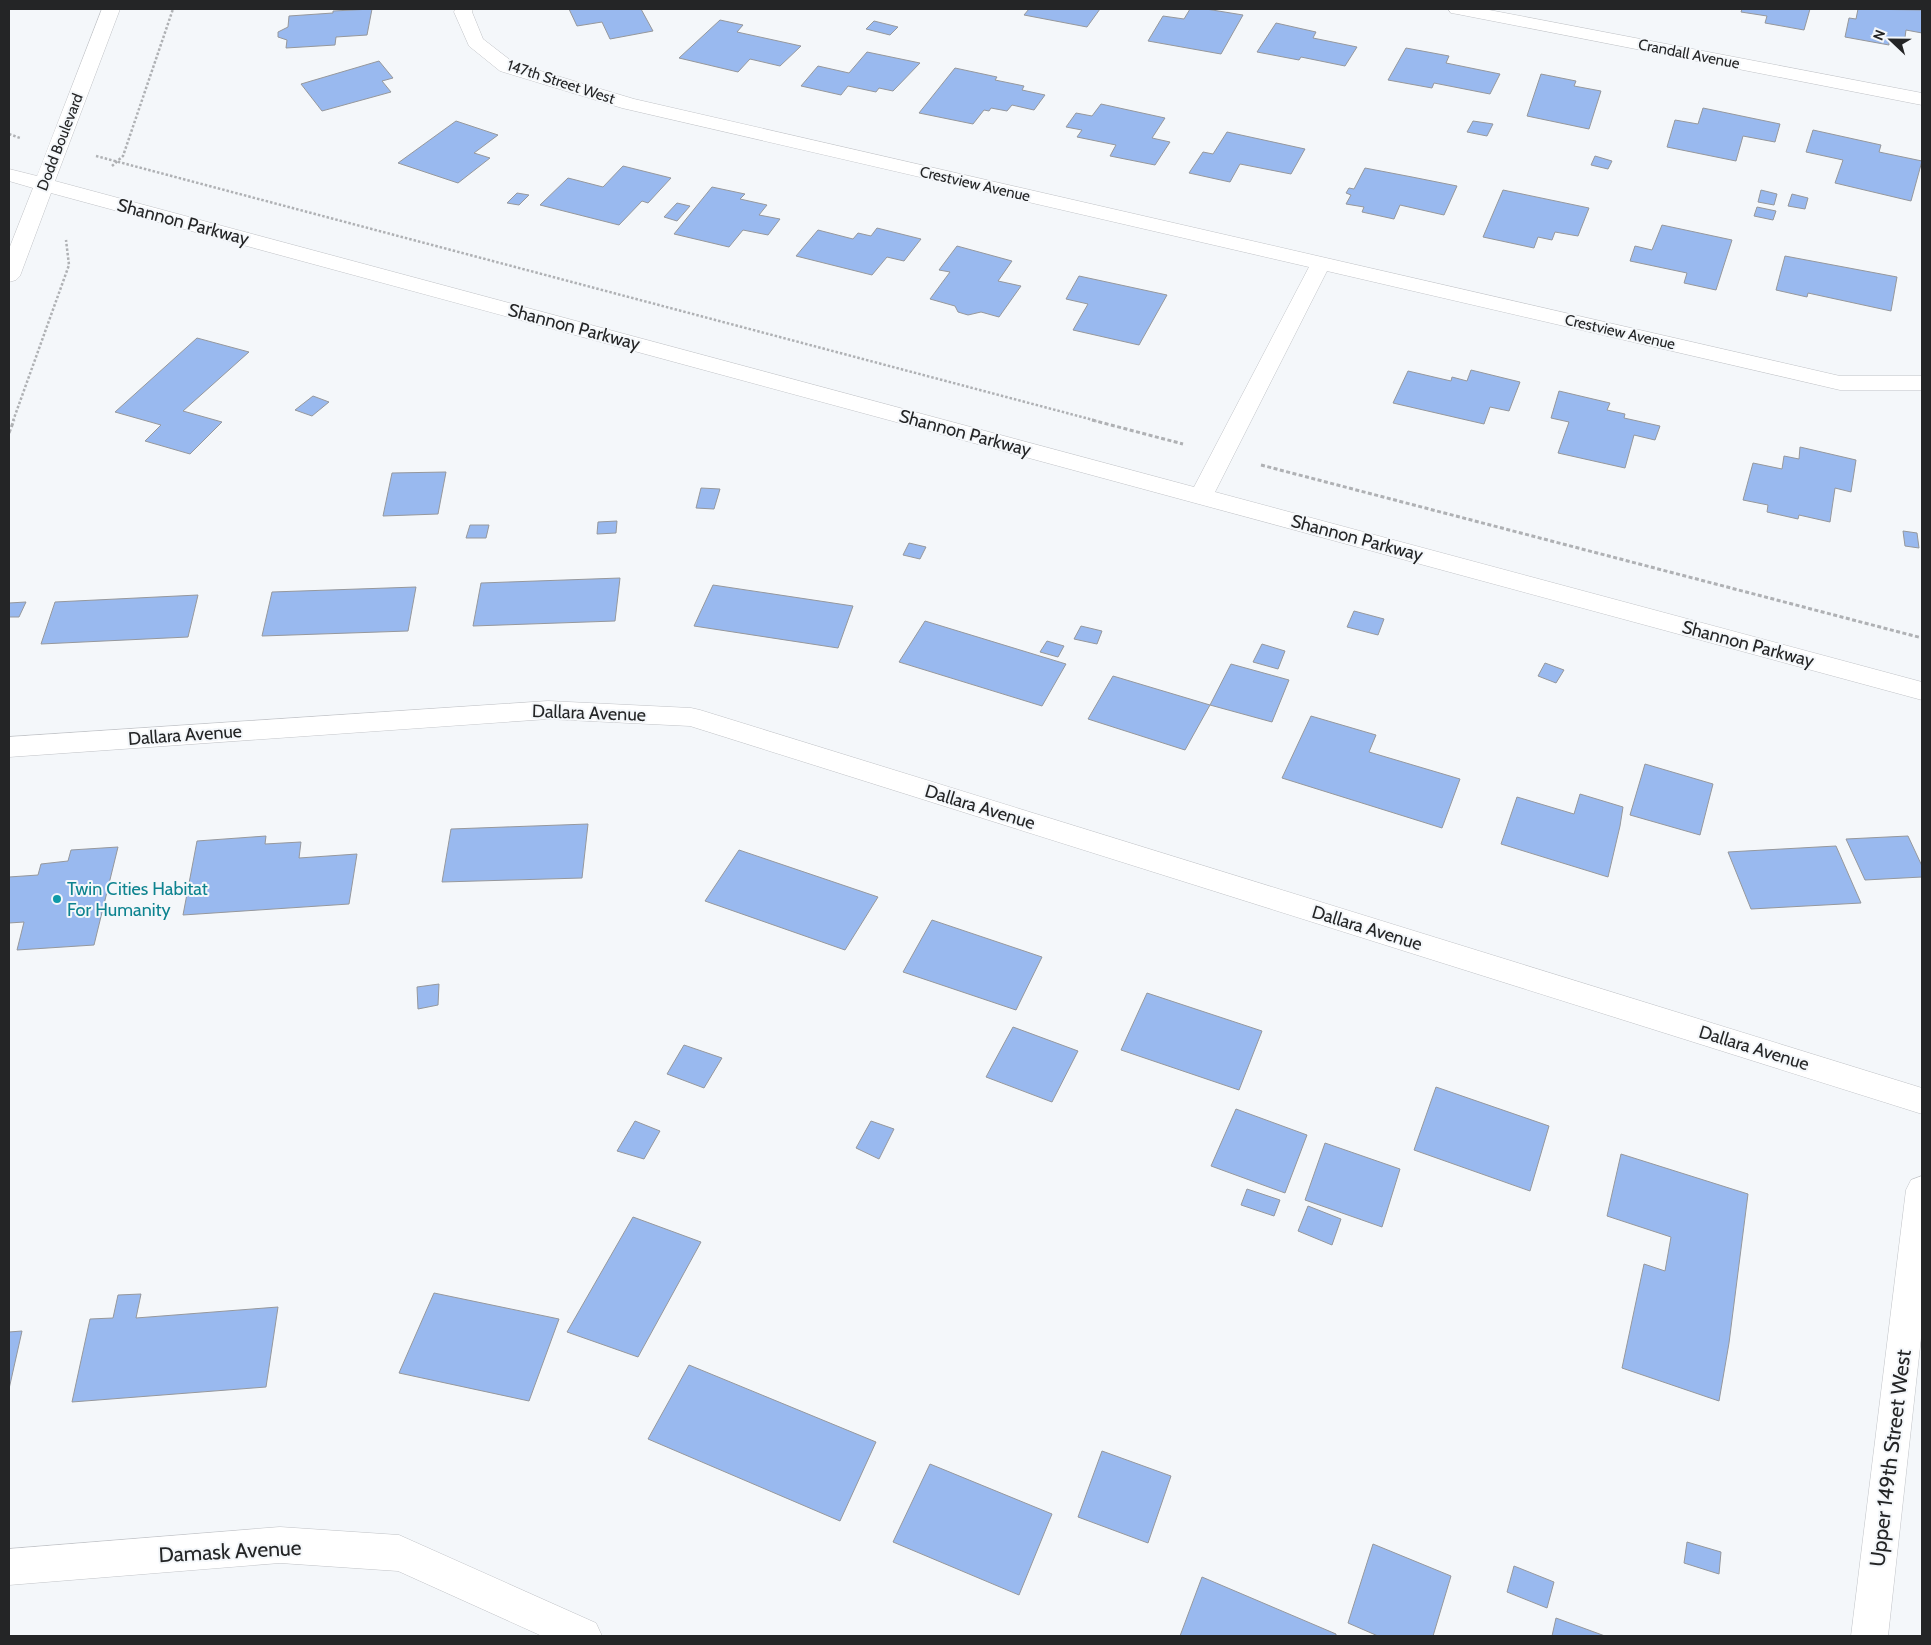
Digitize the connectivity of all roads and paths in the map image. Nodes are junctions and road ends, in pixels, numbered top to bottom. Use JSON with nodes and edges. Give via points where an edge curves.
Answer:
{"nodes":[{"id":1,"x":111,"y":9,"type":"edge"},
{"id":2,"x":464,"y":9,"type":"edge"},
{"id":3,"x":1457,"y":9,"type":"edge"},
{"id":4,"x":1922,"y":99,"type":"edge"},
{"id":5,"x":629,"y":104,"type":"joint"},
{"id":6,"x":9,"y":134,"type":"edge"},
{"id":7,"x":58,"y":148,"type":"junction"},
{"id":8,"x":9,"y":175,"type":"edge"},
{"id":9,"x":44,"y":184,"type":"junction"},
{"id":10,"x":1321,"y":263,"type":"junction"},
{"id":11,"x":9,"y":276,"type":"edge"},
{"id":12,"x":1922,"y":383,"type":"edge"},
{"id":13,"x":1223,"y":454,"type":"junction"},
{"id":14,"x":1201,"y":496,"type":"junction"},
{"id":15,"x":1922,"y":638,"type":"edge"},
{"id":16,"x":1922,"y":690,"type":"edge"},
{"id":17,"x":9,"y":747,"type":"edge"},
{"id":18,"x":1922,"y":1101,"type":"edge"},
{"id":19,"x":1922,"y":1190,"type":"edge"},
{"id":20,"x":9,"y":1567,"type":"edge"},
{"id":21,"x":583,"y":1636,"type":"edge"},
{"id":22,"x":1869,"y":1636,"type":"edge"}],
"edges":[{"from":1,"to":7,"type":"street","name":"Dodd Boulevard"},
{"from":2,"to":5,"type":"street","name":"147th Street West","via":[[475,42],[507,67]]},
{"from":3,"to":4,"type":"street","name":"Crandall Avenue"},
{"from":5,"to":10,"type":"street","name":"Crestview Avenue"},
{"from":6,"to":7,"type":"path"},
{"from":7,"to":9,"type":"street","name":"Dodd Boulevard"},
{"from":7,"to":13,"type":"path"},
{"from":8,"to":9,"type":"street","name":"Shannon Parkway"},
{"from":9,"to":11,"type":"street","name":"Dodd Boulevard"},
{"from":9,"to":14,"type":"street","name":"Shannon Parkway"},
{"from":10,"to":12,"type":"street","name":"Crestview Avenue","via":[[1840,383]]},
{"from":10,"to":13,"type":"street"},
{"from":13,"to":14,"type":"street"},
{"from":13,"to":15,"type":"path"},
{"from":14,"to":16,"type":"street","name":"Shannon Parkway"},
{"from":17,"to":18,"type":"street","name":"Dallara Avenue","via":[[548,710],[691,717]]},
{"from":19,"to":22,"type":"street","name":"Upper 149th Street West"},
{"from":20,"to":21,"type":"street","name":"Damask Avenue","via":[[280,1545],[399,1553]]}]}
